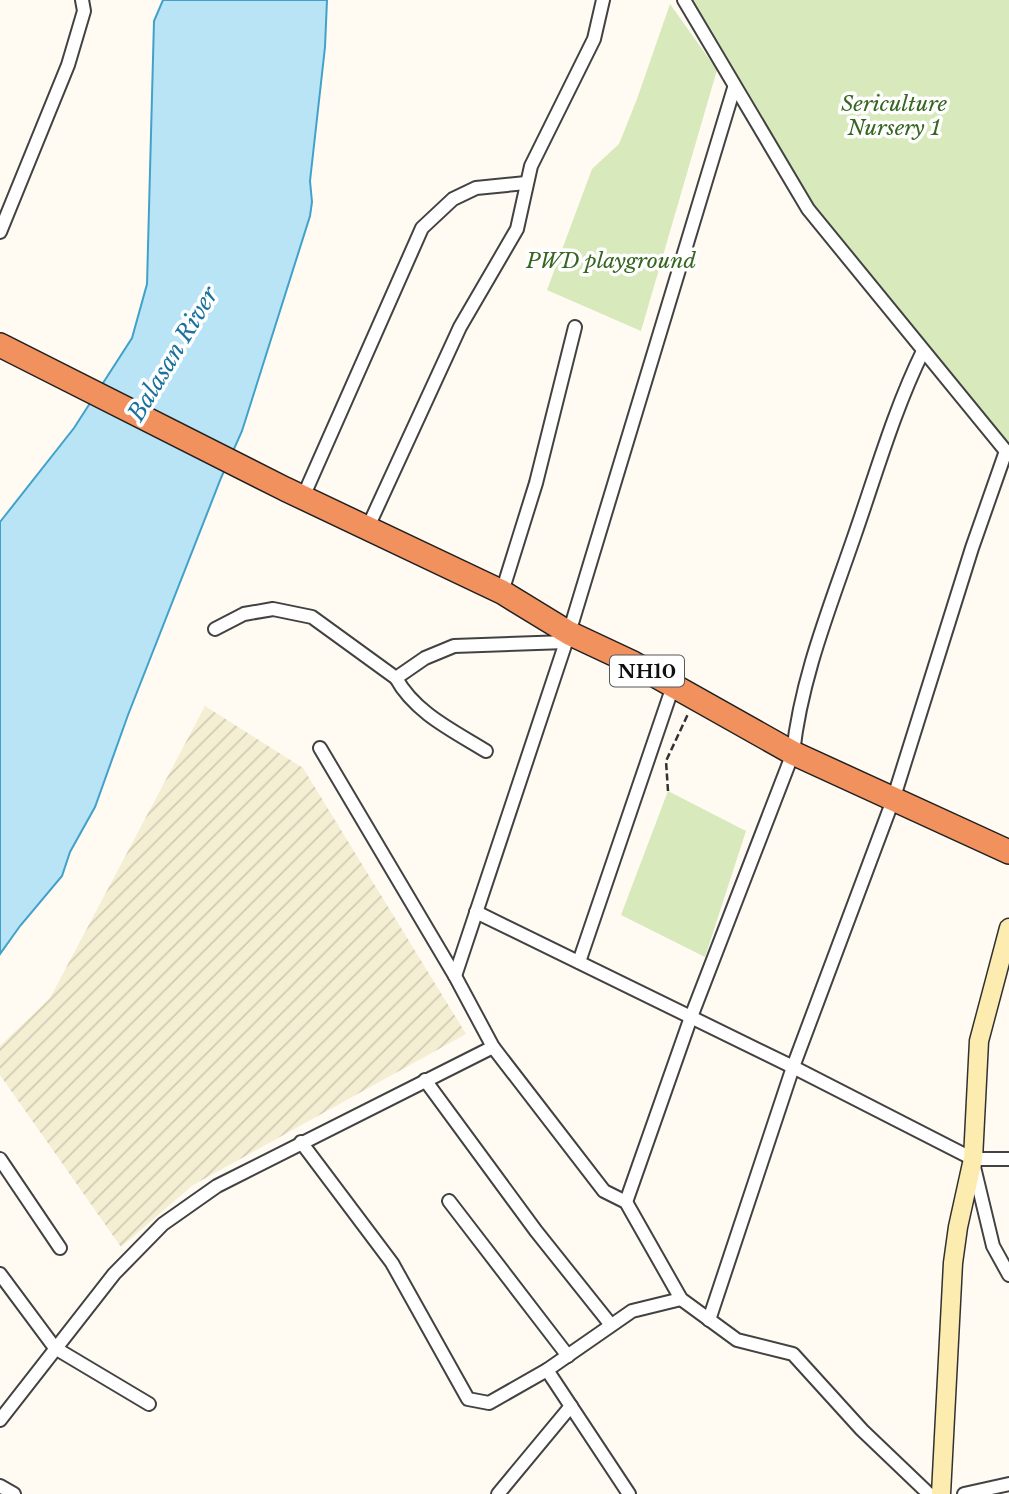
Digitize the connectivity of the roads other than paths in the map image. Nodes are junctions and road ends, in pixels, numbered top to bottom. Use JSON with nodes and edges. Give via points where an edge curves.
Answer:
{"nodes":[{"id":1,"x":82,"y":0,"type":"edge"},
{"id":2,"x":603,"y":0,"type":"edge"},
{"id":3,"x":684,"y":0,"type":"edge"},
{"id":4,"x":734,"y":88,"type":"junction"},
{"id":5,"x":526,"y":183,"type":"junction"},
{"id":6,"x":0,"y":232,"type":"edge"},
{"id":7,"x":575,"y":327,"type":"dead end"},
{"id":8,"x":0,"y":345,"type":"edge"},
{"id":9,"x":923,"y":351,"type":"junction"},
{"id":10,"x":1008,"y":453,"type":"edge"},
{"id":11,"x":294,"y":493,"type":"junction"},
{"id":12,"x":368,"y":527,"type":"junction"},
{"id":13,"x":502,"y":592,"type":"junction"},
{"id":14,"x":215,"y":629,"type":"dead end"},
{"id":15,"x":567,"y":638,"type":"junction"},
{"id":16,"x":397,"y":678,"type":"junction"},
{"id":17,"x":673,"y":686,"type":"junction"},
{"id":18,"x":320,"y":748,"type":"dead end"},
{"id":19,"x":486,"y":751,"type":"dead end"},
{"id":20,"x":793,"y":753,"type":"junction"},
{"id":21,"x":893,"y":800,"type":"junction"},
{"id":22,"x":1009,"y":852,"type":"edge"},
{"id":23,"x":476,"y":912,"type":"junction"},
{"id":24,"x":1009,"y":928,"type":"edge"},
{"id":25,"x":579,"y":962,"type":"junction"},
{"id":26,"x":455,"y":976,"type":"junction"},
{"id":27,"x":691,"y":1017,"type":"junction"},
{"id":28,"x":493,"y":1047,"type":"junction"},
{"id":29,"x":793,"y":1067,"type":"junction"},
{"id":30,"x":425,"y":1080,"type":"junction"},
{"id":31,"x":301,"y":1142,"type":"junction"},
{"id":32,"x":1009,"y":1158,"type":"edge"},
{"id":33,"x":973,"y":1159,"type":"junction"},
{"id":34,"x":1,"y":1163,"type":"edge"},
{"id":35,"x":449,"y":1201,"type":"dead end"},
{"id":36,"x":626,"y":1202,"type":"junction"},
{"id":37,"x":60,"y":1248,"type":"dead end"},
{"id":38,"x":1009,"y":1275,"type":"edge"},
{"id":39,"x":3,"y":1284,"type":"edge"},
{"id":40,"x":681,"y":1298,"type":"junction"},
{"id":41,"x":709,"y":1320,"type":"junction"},
{"id":42,"x":611,"y":1325,"type":"junction"},
{"id":43,"x":55,"y":1348,"type":"junction"},
{"id":44,"x":568,"y":1356,"type":"junction"},
{"id":45,"x":547,"y":1370,"type":"junction"},
{"id":46,"x":149,"y":1404,"type":"dead end"},
{"id":47,"x":571,"y":1406,"type":"junction"},
{"id":48,"x":0,"y":1420,"type":"edge"},
{"id":49,"x":1009,"y":1485,"type":"edge"},
{"id":50,"x":0,"y":1486,"type":"edge"},
{"id":51,"x":14,"y":1494,"type":"edge"},
{"id":52,"x":498,"y":1494,"type":"edge"},
{"id":53,"x":629,"y":1494,"type":"edge"},
{"id":54,"x":929,"y":1494,"type":"edge"},
{"id":55,"x":941,"y":1494,"type":"edge"},
{"id":56,"x":964,"y":1494,"type":"edge"}],
"edges":[{"from":1,"to":6,"type":"street","via":[[84,10],[68,65]]},
{"from":2,"to":5,"type":"street","via":[[594,39]]},
{"from":3,"to":4,"type":"street"},
{"from":4,"to":9,"type":"street","via":[[808,209]]},
{"from":4,"to":15,"type":"street"},
{"from":5,"to":11,"type":"street","via":[[476,188],[453,199],[422,228]]},
{"from":5,"to":12,"type":"street","via":[[517,229],[460,327]]},
{"from":7,"to":13,"type":"street","via":[[536,483]]},
{"from":8,"to":11,"type":"highway","number":"NH10"},
{"from":9,"to":10,"type":"street"},
{"from":9,"to":20,"type":"street","via":[[886,443],[815,654]]},
{"from":10,"to":21,"type":"street","via":[[979,525]]},
{"from":11,"to":12,"type":"highway","number":"NH10"},
{"from":12,"to":13,"type":"highway","number":"NH10"},
{"from":13,"to":15,"type":"highway","number":"NH10"},
{"from":14,"to":16,"type":"street","via":[[244,614],[273,609],[312,617]]},
{"from":15,"to":16,"type":"street","via":[[454,646],[425,657]]},
{"from":15,"to":17,"type":"highway","number":"NH10","via":[[633,663]]},
{"from":15,"to":23,"type":"street"},
{"from":16,"to":19,"type":"street","via":[[431,717]]},
{"from":17,"to":20,"type":"highway","number":"NH10"},
{"from":17,"to":25,"type":"street"},
{"from":18,"to":26,"type":"street"},
{"from":20,"to":21,"type":"highway","number":"NH10"},
{"from":20,"to":27,"type":"street"},
{"from":21,"to":22,"type":"highway","number":"NH10"},
{"from":21,"to":29,"type":"street"},
{"from":23,"to":25,"type":"street"},
{"from":23,"to":26,"type":"street"},
{"from":24,"to":33,"type":"street","via":[[979,1041]]},
{"from":25,"to":27,"type":"street"},
{"from":26,"to":28,"type":"street"},
{"from":27,"to":29,"type":"street"},
{"from":27,"to":36,"type":"street"},
{"from":28,"to":30,"type":"street"},
{"from":28,"to":36,"type":"street","via":[[604,1191]]},
{"from":29,"to":33,"type":"street"},
{"from":29,"to":41,"type":"street"},
{"from":30,"to":31,"type":"street"},
{"from":30,"to":42,"type":"street"},
{"from":31,"to":43,"type":"street","via":[[217,1185],[163,1224],[114,1274]]},
{"from":31,"to":45,"type":"street","via":[[392,1263],[468,1399],[489,1403]]},
{"from":32,"to":33,"type":"street"},
{"from":33,"to":38,"type":"street","via":[[993,1246]]},
{"from":33,"to":55,"type":"street","via":[[953,1263]]},
{"from":34,"to":37,"type":"street"},
{"from":35,"to":44,"type":"street"},
{"from":36,"to":40,"type":"street"},
{"from":39,"to":43,"type":"street"},
{"from":40,"to":41,"type":"street"},
{"from":40,"to":42,"type":"street","via":[[632,1311]]},
{"from":41,"to":54,"type":"street","via":[[737,1340],[793,1354]]},
{"from":42,"to":44,"type":"street"},
{"from":43,"to":46,"type":"street"},
{"from":43,"to":48,"type":"street"},
{"from":44,"to":45,"type":"street"},
{"from":45,"to":47,"type":"street"},
{"from":47,"to":52,"type":"street"},
{"from":47,"to":53,"type":"street"},
{"from":49,"to":56,"type":"street"},
{"from":50,"to":51,"type":"street"}]}
